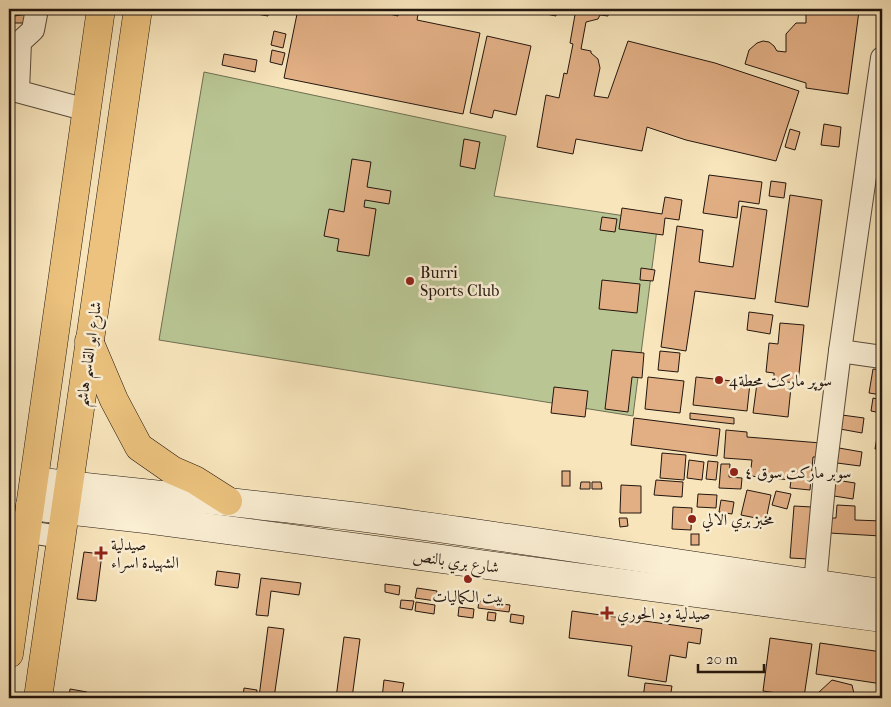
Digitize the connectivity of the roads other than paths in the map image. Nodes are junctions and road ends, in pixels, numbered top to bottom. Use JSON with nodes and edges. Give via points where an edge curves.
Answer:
{"nodes":[{"id":1,"x":37,"y":9,"type":"edge"},
{"id":2,"x":101,"y":9,"type":"edge"},
{"id":3,"x":138,"y":9,"type":"edge"},
{"id":4,"x":882,"y":58,"type":"edge"},
{"id":5,"x":14,"y":90,"type":"edge"},
{"id":6,"x":87,"y":110,"type":"junction"},
{"id":7,"x":874,"y":168,"type":"edge"},
{"id":8,"x":90,"y":341,"type":"junction"},
{"id":9,"x":840,"y":351,"type":"junction"},
{"id":10,"x":882,"y":357,"type":"edge"},
{"id":11,"x":67,"y":498,"type":"junction"},
{"id":12,"x":228,"y":501,"type":"junction"},
{"id":13,"x":25,"y":512,"type":"edge"},
{"id":14,"x":61,"y":537,"type":"junction"},
{"id":15,"x":816,"y":584,"type":"junction"},
{"id":16,"x":882,"y":593,"type":"edge"},
{"id":17,"x":882,"y":618,"type":"edge"},
{"id":18,"x":9,"y":654,"type":"edge"},
{"id":19,"x":38,"y":698,"type":"edge"}],
"edges":[{"from":1,"to":5,"type":"street","via":[[34,30],[20,42]]},
{"from":2,"to":6,"type":"main road"},
{"from":3,"to":8,"type":"main road","name":"شارع ابو القاسم هاشم"},
{"from":4,"to":7,"type":"street"},
{"from":5,"to":6,"type":"street"},
{"from":6,"to":13,"type":"main road"},
{"from":7,"to":9,"type":"street"},
{"from":8,"to":11,"type":"main road","name":"شارع ابو القاسم هاشم"},
{"from":8,"to":12,"type":"main road","via":[[114,400],[140,447],[172,470]]},
{"from":9,"to":10,"type":"street"},
{"from":9,"to":15,"type":"street"},
{"from":11,"to":12,"type":"main road","name":"شارع بري بالنص"},
{"from":11,"to":13,"type":"main road","name":"شارع بري بالنص"},
{"from":11,"to":14,"type":"main road","name":"شارع ابو القاسم هاشم"},
{"from":11,"to":17,"type":"main road","name":"شارع بري بالنص","via":[[145,519]]},
{"from":12,"to":15,"type":"main road","name":"شارع بري بالنص","via":[[526,540]]},
{"from":13,"to":14,"type":"street"},
{"from":13,"to":18,"type":"main road"},
{"from":14,"to":19,"type":"main road","name":"شارع ابو القاسم هاشم"},
{"from":15,"to":16,"type":"main road","name":"شارع بري بالنص"}]}
